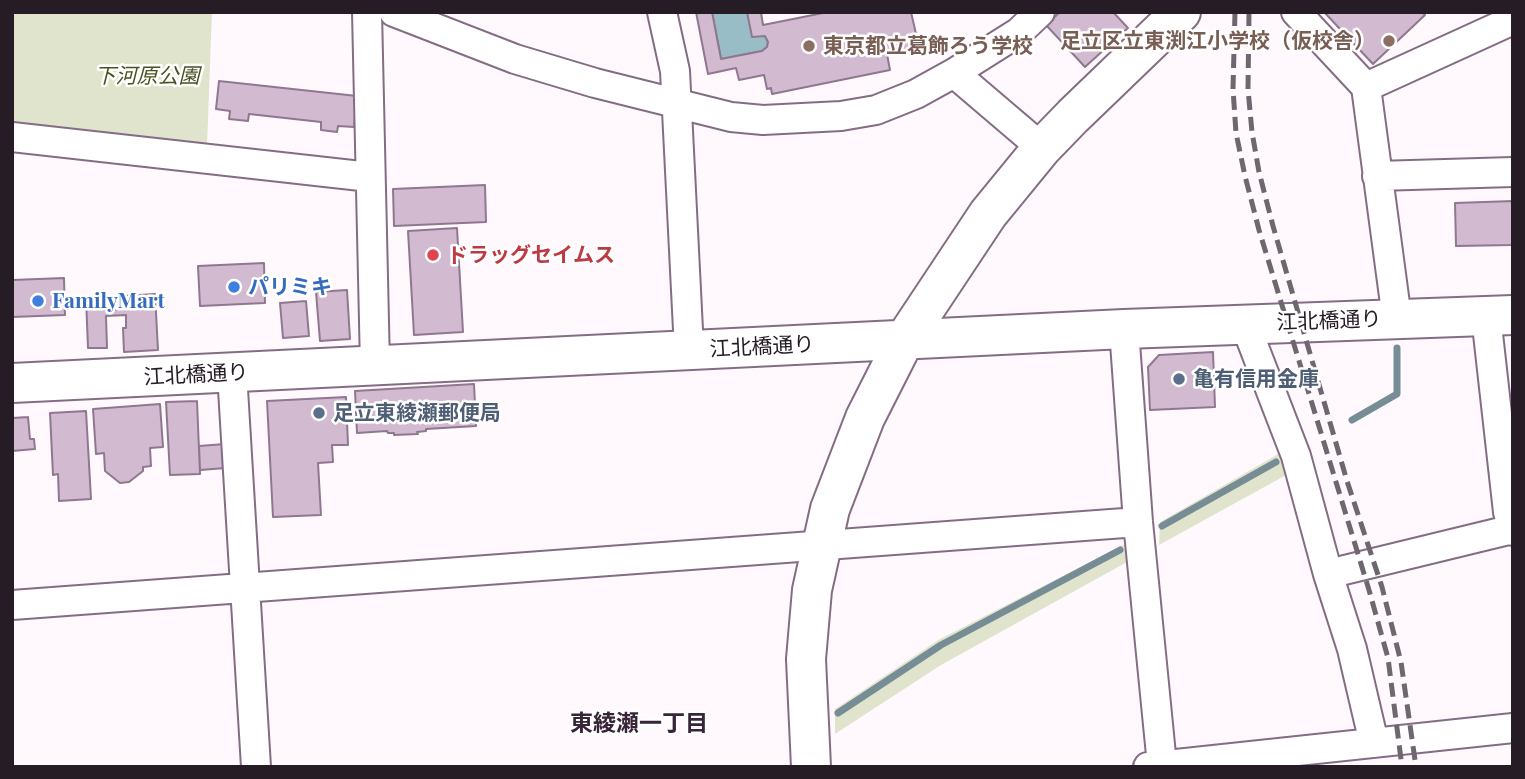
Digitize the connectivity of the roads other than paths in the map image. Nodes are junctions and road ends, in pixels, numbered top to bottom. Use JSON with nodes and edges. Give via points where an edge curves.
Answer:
{"nodes":[{"id":1,"x":367,"y":12,"type":"edge"},
{"id":2,"x":394,"y":12,"type":"edge"},
{"id":3,"x":662,"y":12,"type":"edge"},
{"id":4,"x":1041,"y":12,"type":"edge"},
{"id":5,"x":1181,"y":12,"type":"edge"},
{"id":6,"x":1296,"y":12,"type":"edge"},
{"id":7,"x":1513,"y":20,"type":"edge"},
{"id":8,"x":954,"y":73,"type":"junction"},
{"id":9,"x":1366,"y":87,"type":"junction"},
{"id":10,"x":677,"y":103,"type":"junction"},
{"id":11,"x":12,"y":137,"type":"edge"},
{"id":12,"x":1042,"y":148,"type":"junction"},
{"id":13,"x":1513,"y":172,"type":"edge"},
{"id":14,"x":1377,"y":176,"type":"junction"},
{"id":15,"x":370,"y":177,"type":"junction"},
{"id":16,"x":1499,"y":316,"type":"edge"},
{"id":17,"x":1397,"y":319,"type":"junction"},
{"id":18,"x":1245,"y":324,"type":"junction"},
{"id":19,"x":1124,"y":329,"type":"junction"},
{"id":20,"x":905,"y":339,"type":"junction"},
{"id":21,"x":689,"y":350,"type":"junction"},
{"id":22,"x":375,"y":366,"type":"junction"},
{"id":23,"x":232,"y":373,"type":"junction"},
{"id":24,"x":12,"y":383,"type":"edge"},
{"id":25,"x":1138,"y":522,"type":"junction"},
{"id":26,"x":1512,"y":530,"type":"edge"},
{"id":27,"x":820,"y":545,"type":"junction"},
{"id":28,"x":1328,"y":574,"type":"junction"},
{"id":29,"x":246,"y":589,"type":"junction"},
{"id":30,"x":12,"y":605,"type":"edge"},
{"id":31,"x":1513,"y":728,"type":"edge"},
{"id":32,"x":1374,"y":743,"type":"junction"},
{"id":33,"x":1300,"y":759,"type":"edge"},
{"id":34,"x":1155,"y":766,"type":"edge"},
{"id":35,"x":256,"y":767,"type":"edge"},
{"id":36,"x":811,"y":767,"type":"edge"}],
"edges":[{"from":1,"to":15,"type":"street"},
{"from":2,"to":10,"type":"street","via":[[515,60]]},
{"from":3,"to":10,"type":"street"},
{"from":4,"to":8,"type":"street","via":[[1019,33]]},
{"from":5,"to":12,"type":"main road"},
{"from":6,"to":9,"type":"street"},
{"from":7,"to":9,"type":"street"},
{"from":8,"to":10,"type":"street","via":[[876,110],[841,116],[763,120]]},
{"from":8,"to":12,"type":"street"},
{"from":9,"to":14,"type":"street"},
{"from":10,"to":21,"type":"street"},
{"from":11,"to":15,"type":"street"},
{"from":12,"to":20,"type":"main road","via":[[988,214]]},
{"from":13,"to":14,"type":"street"},
{"from":14,"to":17,"type":"street"},
{"from":15,"to":22,"type":"street"},
{"from":16,"to":17,"type":"main road","name":"江北橋通り"},
{"from":16,"to":26,"type":"street"},
{"from":17,"to":18,"type":"main road","name":"江北橋通り"},
{"from":18,"to":19,"type":"main road","name":"江北橋通り"},
{"from":18,"to":28,"type":"street","via":[[1296,456]]},
{"from":19,"to":20,"type":"main road","name":"江北橋通り"},
{"from":19,"to":25,"type":"street"},
{"from":20,"to":21,"type":"main road","name":"江北橋通り"},
{"from":20,"to":27,"type":"main road","via":[[842,473]]},
{"from":21,"to":22,"type":"main road","name":"江北橋通り"},
{"from":22,"to":23,"type":"main road","name":"江北橋通り"},
{"from":23,"to":24,"type":"main road","name":"江北橋通り"},
{"from":23,"to":29,"type":"street"},
{"from":25,"to":27,"type":"street"},
{"from":25,"to":34,"type":"street"},
{"from":26,"to":28,"type":"street"},
{"from":27,"to":29,"type":"street"},
{"from":27,"to":36,"type":"main road","via":[[807,649]]},
{"from":28,"to":32,"type":"street"},
{"from":29,"to":30,"type":"street"},
{"from":29,"to":35,"type":"street"},
{"from":31,"to":32,"type":"street"},
{"from":32,"to":33,"type":"street"},
{"from":33,"to":34,"type":"street"}]}
